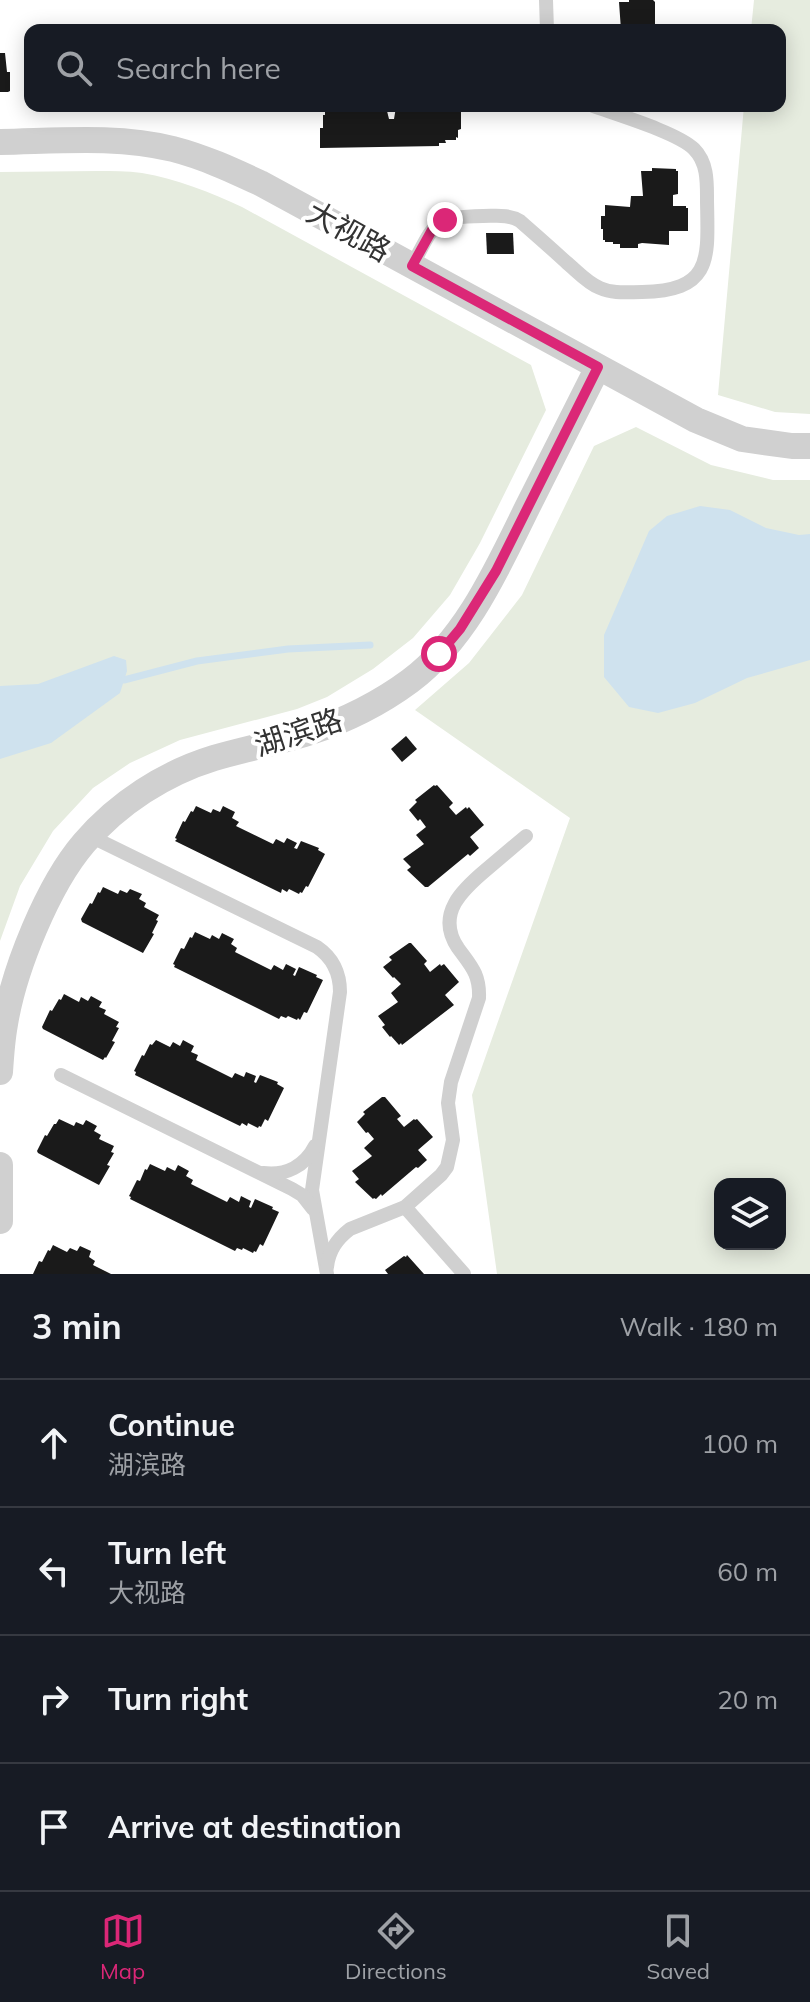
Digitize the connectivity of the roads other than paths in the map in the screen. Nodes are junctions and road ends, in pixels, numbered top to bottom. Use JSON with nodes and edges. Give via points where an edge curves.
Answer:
{"nodes":[{"id":1,"x":546,"y":0,"type":"edge"},
{"id":2,"x":547,"y":24,"type":"edge"},
{"id":3,"x":609,"y":112,"type":"edge"},
{"id":4,"x":0,"y":142,"type":"edge"},
{"id":5,"x":412,"y":266,"type":"junction"},
{"id":6,"x":598,"y":367,"type":"junction"},
{"id":7,"x":810,"y":446,"type":"edge"},
{"id":8,"x":90,"y":836,"type":"junction"},
{"id":9,"x":526,"y":836,"type":"dead end"},
{"id":10,"x":0,"y":1072,"type":"edge"},
{"id":11,"x":61,"y":1075,"type":"dead end"},
{"id":12,"x":318,"y":1140,"type":"junction"},
{"id":13,"x":0,"y":1165,"type":"edge"},
{"id":14,"x":255,"y":1171,"type":"junction"},
{"id":15,"x":405,"y":1207,"type":"junction"},
{"id":16,"x":316,"y":1216,"type":"junction"},
{"id":17,"x":0,"y":1221,"type":"edge"},
{"id":18,"x":327,"y":1273,"type":"edge"},
{"id":19,"x":464,"y":1274,"type":"edge"}],
"edges":[{"from":1,"to":2,"type":"lane"},
{"from":3,"to":5,"type":"lane","via":[[683,140],[701,156],[707,179],[708,248],[691,280],[672,290],[604,290],[507,215],[445,220],[432,230]]},
{"from":4,"to":5,"type":"street","name":"大视路","via":[[115,140],[213,161]]},
{"from":5,"to":6,"type":"street","name":"大视路"},
{"from":6,"to":7,"type":"street","name":"大视路","via":[[742,439]]},
{"from":6,"to":8,"type":"street","name":"湖滨路","via":[[496,571],[460,629],[420,672],[346,719],[176,772],[141,793]]},
{"from":8,"to":10,"type":"street","name":"湖滨路","via":[[42,910],[13,987]]},
{"from":8,"to":12,"type":"lane","via":[[328,956],[340,992]]},
{"from":9,"to":15,"type":"lane","via":[[465,887],[451,912],[452,935],[475,971],[479,998],[451,1082],[450,1161]]},
{"from":11,"to":14,"type":"lane"},
{"from":12,"to":14,"type":"lane","via":[[292,1169],[277,1174]]},
{"from":12,"to":16,"type":"lane","via":[[312,1190]]},
{"from":13,"to":17,"type":"street"},
{"from":14,"to":16,"type":"lane","via":[[302,1195]]},
{"from":15,"to":18,"type":"lane","via":[[344,1233],[334,1245]]},
{"from":15,"to":19,"type":"lane"},
{"from":16,"to":18,"type":"lane"}]}
